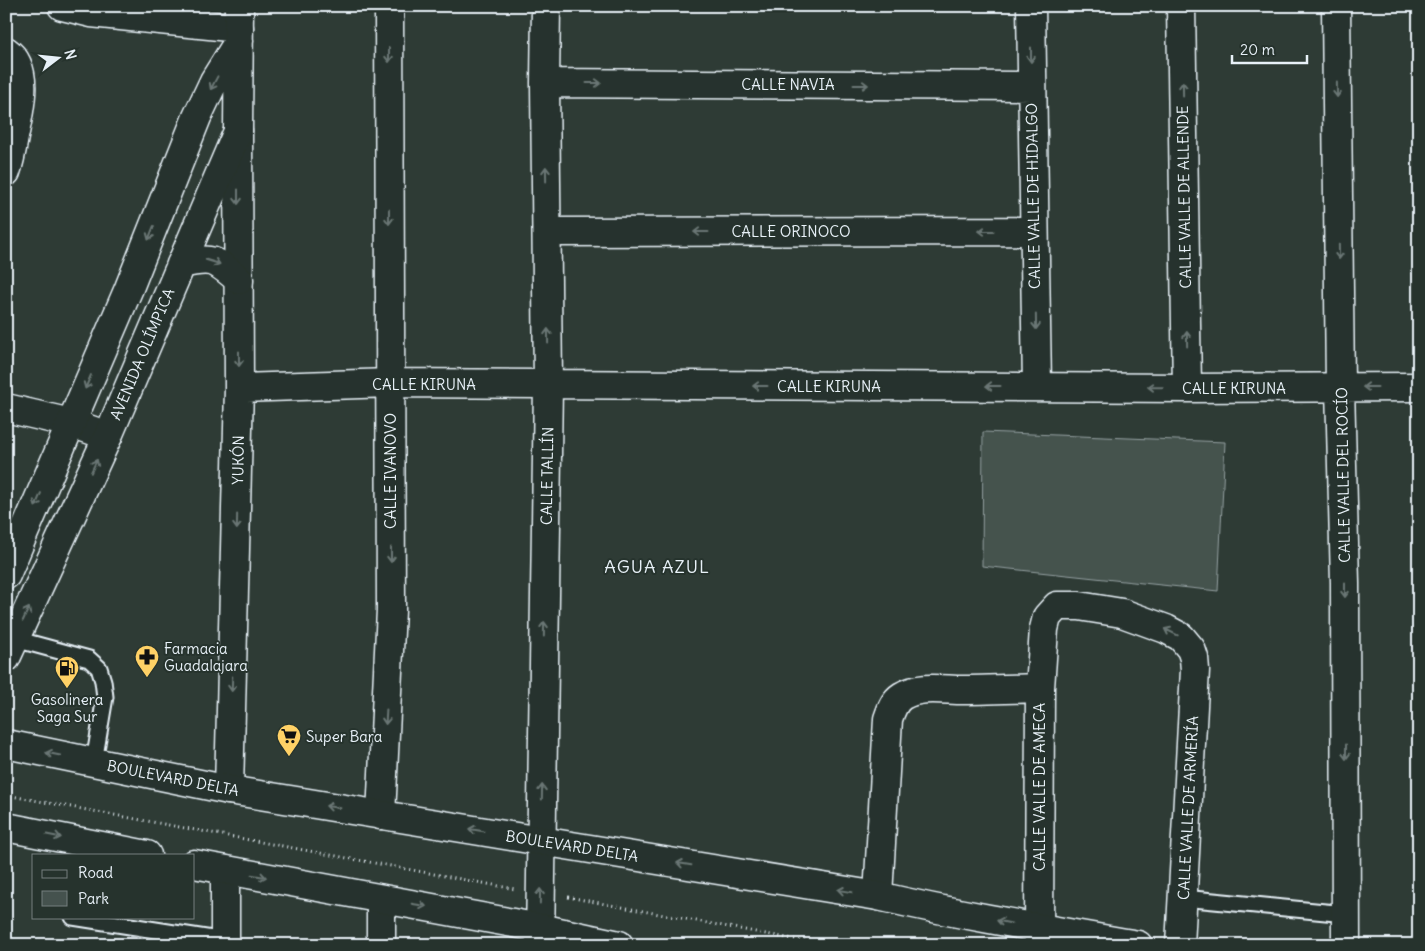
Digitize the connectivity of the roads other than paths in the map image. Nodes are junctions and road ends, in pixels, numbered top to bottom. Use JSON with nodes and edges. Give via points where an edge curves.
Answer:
{"nodes":[{"id":1,"x":62,"y":6,"type":"edge"},
{"id":2,"x":388,"y":6,"type":"edge"},
{"id":3,"x":546,"y":6,"type":"edge"},
{"id":4,"x":1030,"y":6,"type":"edge"},
{"id":5,"x":1182,"y":6,"type":"edge"},
{"id":6,"x":1336,"y":6,"type":"edge"},
{"id":7,"x":239,"y":25,"type":"edge"},
{"id":8,"x":6,"y":51,"type":"edge"},
{"id":9,"x":545,"y":83,"type":"junction"},
{"id":10,"x":1031,"y":86,"type":"junction"},
{"id":11,"x":238,"y":131,"type":"junction"},
{"id":12,"x":6,"y":172,"type":"edge"},
{"id":13,"x":1034,"y":231,"type":"junction"},
{"id":14,"x":547,"y":232,"type":"junction"},
{"id":15,"x":181,"y":264,"type":"junction"},
{"id":16,"x":239,"y":280,"type":"junction"},
{"id":17,"x":390,"y":383,"type":"junction"},
{"id":18,"x":548,"y":385,"type":"junction"},
{"id":19,"x":1037,"y":386,"type":"junction"},
{"id":20,"x":1340,"y":387,"type":"junction"},
{"id":21,"x":1419,"y":387,"type":"edge"},
{"id":22,"x":239,"y":388,"type":"junction"},
{"id":23,"x":1187,"y":388,"type":"junction"},
{"id":24,"x":6,"y":408,"type":"edge"},
{"id":25,"x":71,"y":423,"type":"junction"},
{"id":26,"x":108,"y":436,"type":"junction"},
{"id":27,"x":7,"y":572,"type":"edge"},
{"id":28,"x":1044,"y":629,"type":"joint"},
{"id":29,"x":11,"y":648,"type":"edge"},
{"id":30,"x":1040,"y":688,"type":"junction"},
{"id":31,"x":6,"y":744,"type":"edge"},
{"id":32,"x":94,"y":762,"type":"junction"},
{"id":33,"x":229,"y":790,"type":"junction"},
{"id":34,"x":381,"y":815,"type":"junction"},
{"id":35,"x":6,"y":827,"type":"edge"},
{"id":36,"x":541,"y":841,"type":"junction"},
{"id":37,"x":85,"y":849,"type":"edge"},
{"id":38,"x":137,"y":854,"type":"edge"},
{"id":39,"x":195,"y":864,"type":"edge"},
{"id":40,"x":225,"y":870,"type":"junction"},
{"id":41,"x":878,"y":896,"type":"junction"},
{"id":42,"x":1183,"y":898,"type":"junction"},
{"id":43,"x":381,"y":899,"type":"junction"},
{"id":44,"x":1346,"y":914,"type":"junction"},
{"id":45,"x":79,"y":918,"type":"edge"},
{"id":46,"x":540,"y":936,"type":"edge"},
{"id":47,"x":1039,"y":937,"type":"edge"},
{"id":48,"x":225,"y":943,"type":"edge"},
{"id":49,"x":381,"y":945,"type":"edge"},
{"id":50,"x":619,"y":945,"type":"edge"},
{"id":51,"x":1138,"y":945,"type":"edge"},
{"id":52,"x":1180,"y":945,"type":"edge"},
{"id":53,"x":1346,"y":945,"type":"edge"}],
"edges":[{"from":1,"to":7,"type":"street","via":[[91,13]]},
{"from":2,"to":17,"type":"street","name":"CALLE IVANOVO","one_way":true},
{"from":3,"to":9,"type":"street","name":"CALLE TALLÍN"},
{"from":4,"to":10,"type":"street","name":"CALLE VALLE DE HIDALGO","one_way":true},
{"from":23,"to":5,"type":"street","name":"CALLE VALLE DE ALLENDE","one_way":true},
{"from":6,"to":20,"type":"street","name":"CALLE VALLE DEL ROCÍO","one_way":true},
{"from":7,"to":11,"type":"street","name":"AVENIDA OLÍMPICA"},
{"from":7,"to":25,"type":"street","one_way":true,"via":[[197,117]]},
{"from":8,"to":12,"type":"street","via":[[16,61],[22,86]]},
{"from":9,"to":10,"type":"street","name":"CALLE NAVIA","one_way":true},
{"from":14,"to":9,"type":"street","name":"CALLE TALLÍN","one_way":true},
{"from":10,"to":13,"type":"street","name":"CALLE VALLE DE HIDALGO"},
{"from":11,"to":15,"type":"street","name":"AVENIDA OLÍMPICA"},
{"from":11,"to":16,"type":"street","name":"YUKÓN","one_way":true},
{"from":13,"to":14,"type":"street","name":"CALLE ORINOCO","one_way":true},
{"from":13,"to":19,"type":"street","name":"CALLE VALLE DE HIDALGO","one_way":true},
{"from":18,"to":14,"type":"street","name":"CALLE TALLÍN","one_way":true},
{"from":15,"to":16,"type":"street","one_way":true,"via":[[212,260]]},
{"from":15,"to":26,"type":"street","name":"AVENIDA OLÍMPICA"},
{"from":16,"to":22,"type":"street","name":"YUKÓN","one_way":true},
{"from":17,"to":18,"type":"street","name":"CALLE KIRUNA"},
{"from":17,"to":22,"type":"street","name":"CALLE KIRUNA"},
{"from":17,"to":34,"type":"street","name":"CALLE IVANOVO","one_way":true,"via":[[391,610]]},
{"from":19,"to":18,"type":"street","name":"CALLE KIRUNA","one_way":true},
{"from":36,"to":18,"type":"street","name":"CALLE TALLÍN","one_way":true},
{"from":23,"to":19,"type":"street","name":"CALLE KIRUNA","one_way":true},
{"from":21,"to":20,"type":"street","name":"CALLE KIRUNA","one_way":true},
{"from":20,"to":23,"type":"street","name":"CALLE KIRUNA"},
{"from":20,"to":44,"type":"street","name":"CALLE VALLE DEL ROCÍO","one_way":true,"via":[[1346,583]]},
{"from":22,"to":33,"type":"street","name":"YUKÓN","one_way":true},
{"from":24,"to":25,"type":"street"},
{"from":25,"to":26,"type":"street"},
{"from":25,"to":27,"type":"street","one_way":true},
{"from":29,"to":26,"type":"street","name":"AVENIDA OLÍMPICA","one_way":true},
{"from":28,"to":30,"type":"street","name":"CALLE VALLE DE AMECA"},
{"from":42,"to":28,"type":"street","name":"CALLE VALLE DE ARMERÍA","one_way":true,"via":[[1195,670],[1190,649],[1181,637],[1166,629],[1122,613],[1079,606],[1057,606],[1047,617]]},
{"from":29,"to":32,"type":"lane","via":[[89,659],[99,668],[105,697]]},
{"from":30,"to":41,"type":"street","via":[[926,689],[909,693],[892,707],[888,719]]},
{"from":30,"to":47,"type":"street","name":"CALLE VALLE DE AMECA"},
{"from":32,"to":31,"type":"street","name":"BOULEVARD DELTA","one_way":true},
{"from":32,"to":33,"type":"street","name":"BOULEVARD DELTA"},
{"from":34,"to":33,"type":"street","name":"BOULEVARD DELTA","one_way":true},
{"from":36,"to":34,"type":"street","name":"BOULEVARD DELTA","one_way":true},
{"from":35,"to":37,"type":"street","one_way":true},
{"from":41,"to":36,"type":"street","name":"BOULEVARD DELTA","one_way":true},
{"from":46,"to":36,"type":"street","name":"CALLE TALLÍN","one_way":true},
{"from":37,"to":38,"type":"street"},
{"from":39,"to":40,"type":"street"},
{"from":40,"to":43,"type":"street","one_way":true},
{"from":40,"to":48,"type":"street"},
{"from":47,"to":41,"type":"street","name":"BOULEVARD DELTA","one_way":true},
{"from":42,"to":44,"type":"lane"},
{"from":42,"to":52,"type":"street","name":"CALLE VALLE DE ARMERÍA"},
{"from":43,"to":46,"type":"street","one_way":true},
{"from":43,"to":49,"type":"street"},
{"from":44,"to":53,"type":"street","name":"CALLE VALLE DEL ROCÍO"},
{"from":45,"to":48,"type":"lane"},
{"from":46,"to":50,"type":"street"},
{"from":47,"to":51,"type":"street","name":"BOULEVARD DELTA"}]}
